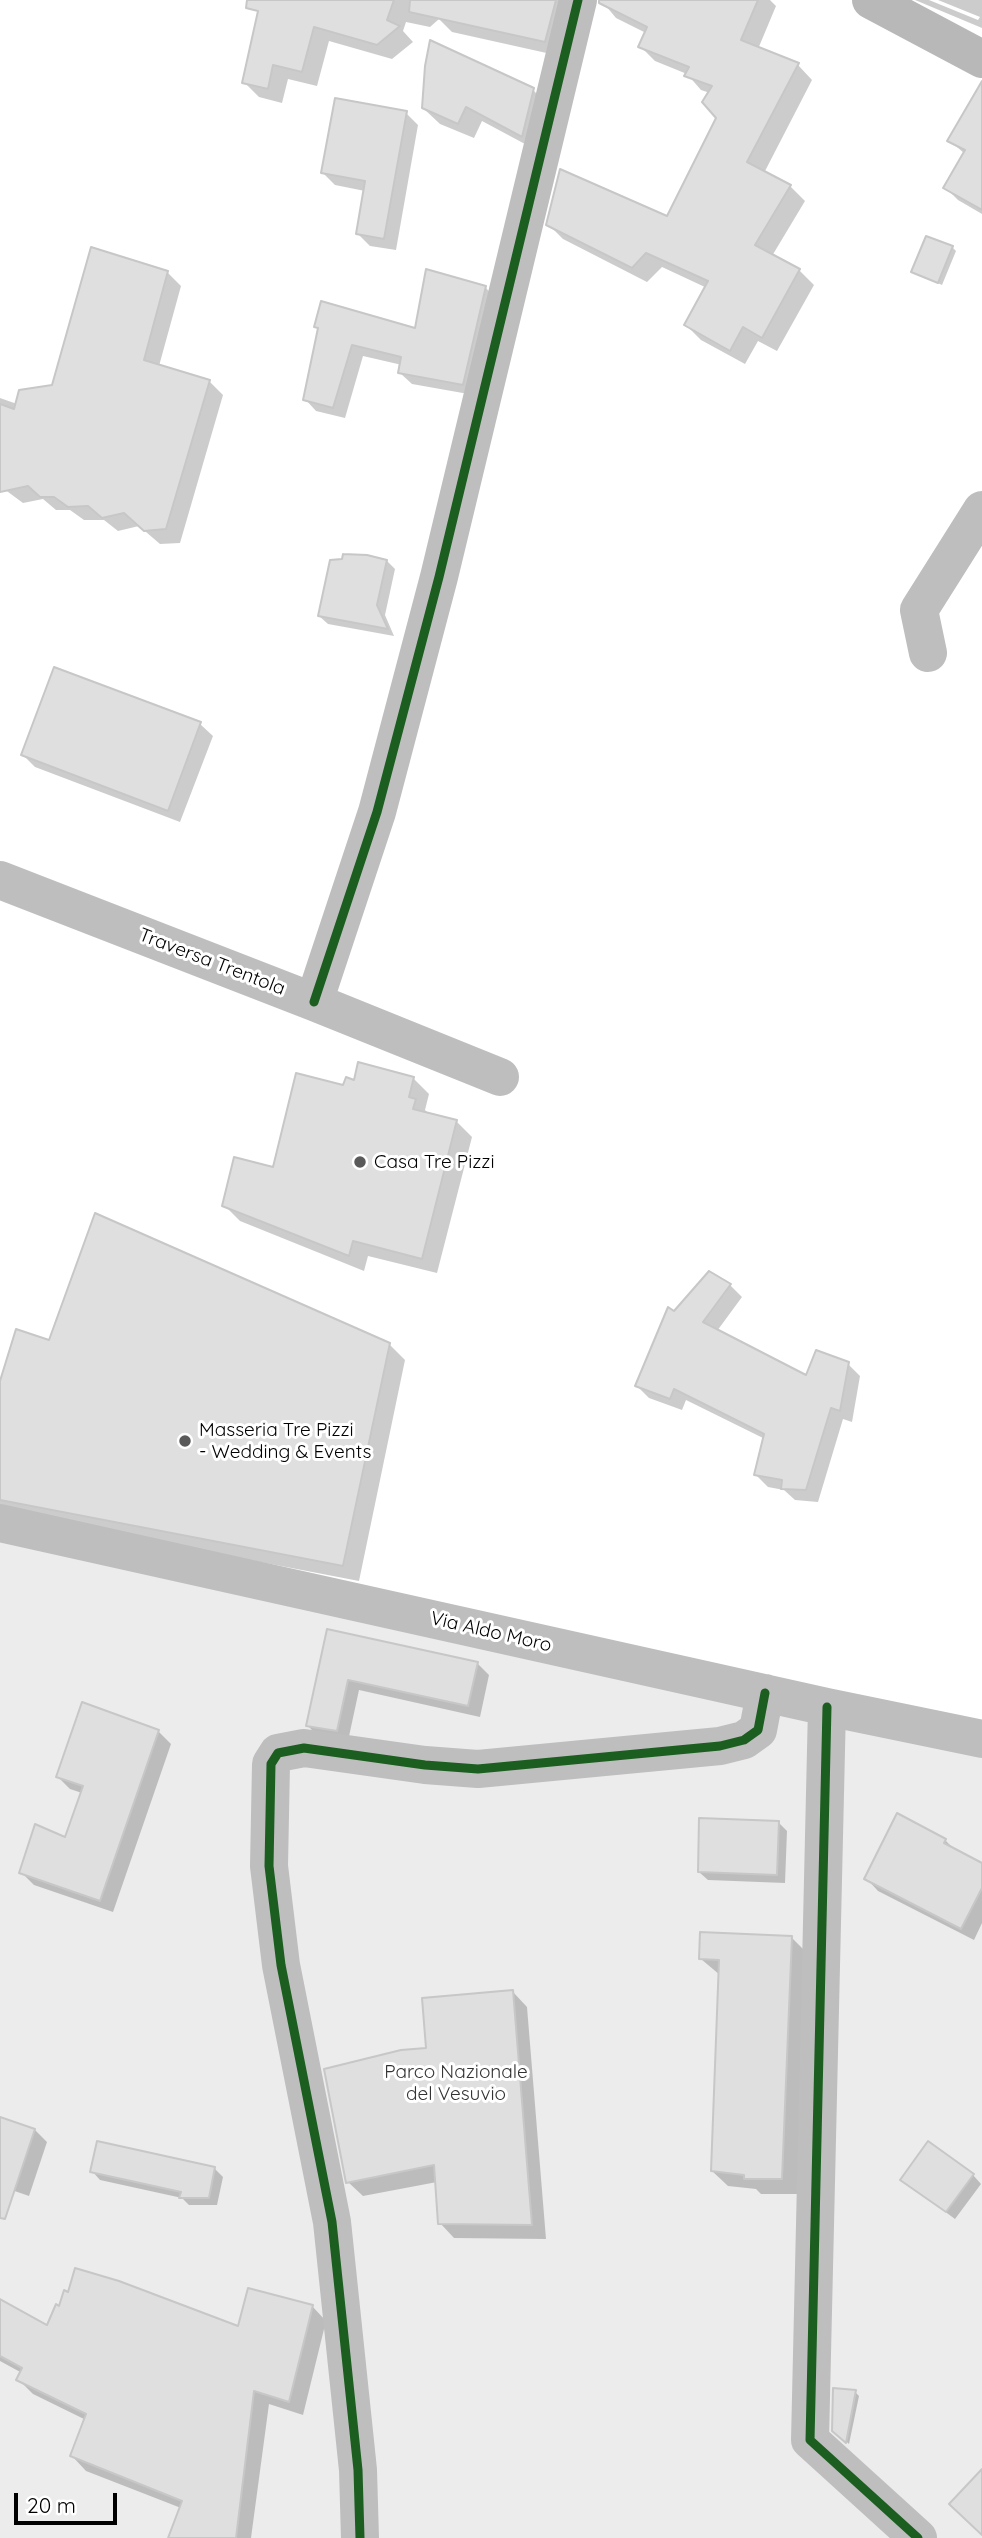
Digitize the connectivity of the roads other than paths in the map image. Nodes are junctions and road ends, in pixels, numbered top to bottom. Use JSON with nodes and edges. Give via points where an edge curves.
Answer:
{"nodes":[{"id":1,"x":579,"y":0,"type":"edge"},
{"id":2,"x":871,"y":0,"type":"edge"},
{"id":3,"x":982,"y":60,"type":"edge"},
{"id":4,"x":982,"y":510,"type":"edge"},
{"id":5,"x":928,"y":653,"type":"dead end"},
{"id":6,"x":0,"y":880,"type":"edge"},
{"id":7,"x":314,"y":1002,"type":"junction"},
{"id":8,"x":500,"y":1077,"type":"dead end"},
{"id":9,"x":0,"y":1523,"type":"edge"},
{"id":10,"x":765,"y":1693,"type":"junction"},
{"id":11,"x":827,"y":1707,"type":"junction"},
{"id":12,"x":982,"y":1738,"type":"edge"},
{"id":13,"x":360,"y":2538,"type":"edge"},
{"id":14,"x":918,"y":2538,"type":"edge"}],
"edges":[{"from":1,"to":7,"type":"street","via":[[436,590],[377,812]]},
{"from":2,"to":3,"type":"main road"},
{"from":4,"to":5,"type":"street","via":[[919,610]]},
{"from":6,"to":7,"type":"street","name":"Traversa Trentola"},
{"from":7,"to":8,"type":"street","name":"Traversa Trentola"},
{"from":9,"to":10,"type":"street","name":"Via Aldo Moro"},
{"from":10,"to":11,"type":"street","name":"Via Aldo Moro"},
{"from":10,"to":13,"type":"street","via":[[758,1730],[744,1740],[720,1746],[478,1769],[304,1748],[278,1753],[271,1764],[270,1867],[278,1940],[332,2222],[358,2470]]},
{"from":11,"to":12,"type":"street","name":"Via Aldo Moro"},
{"from":11,"to":14,"type":"street","via":[[810,2440]]}]}
